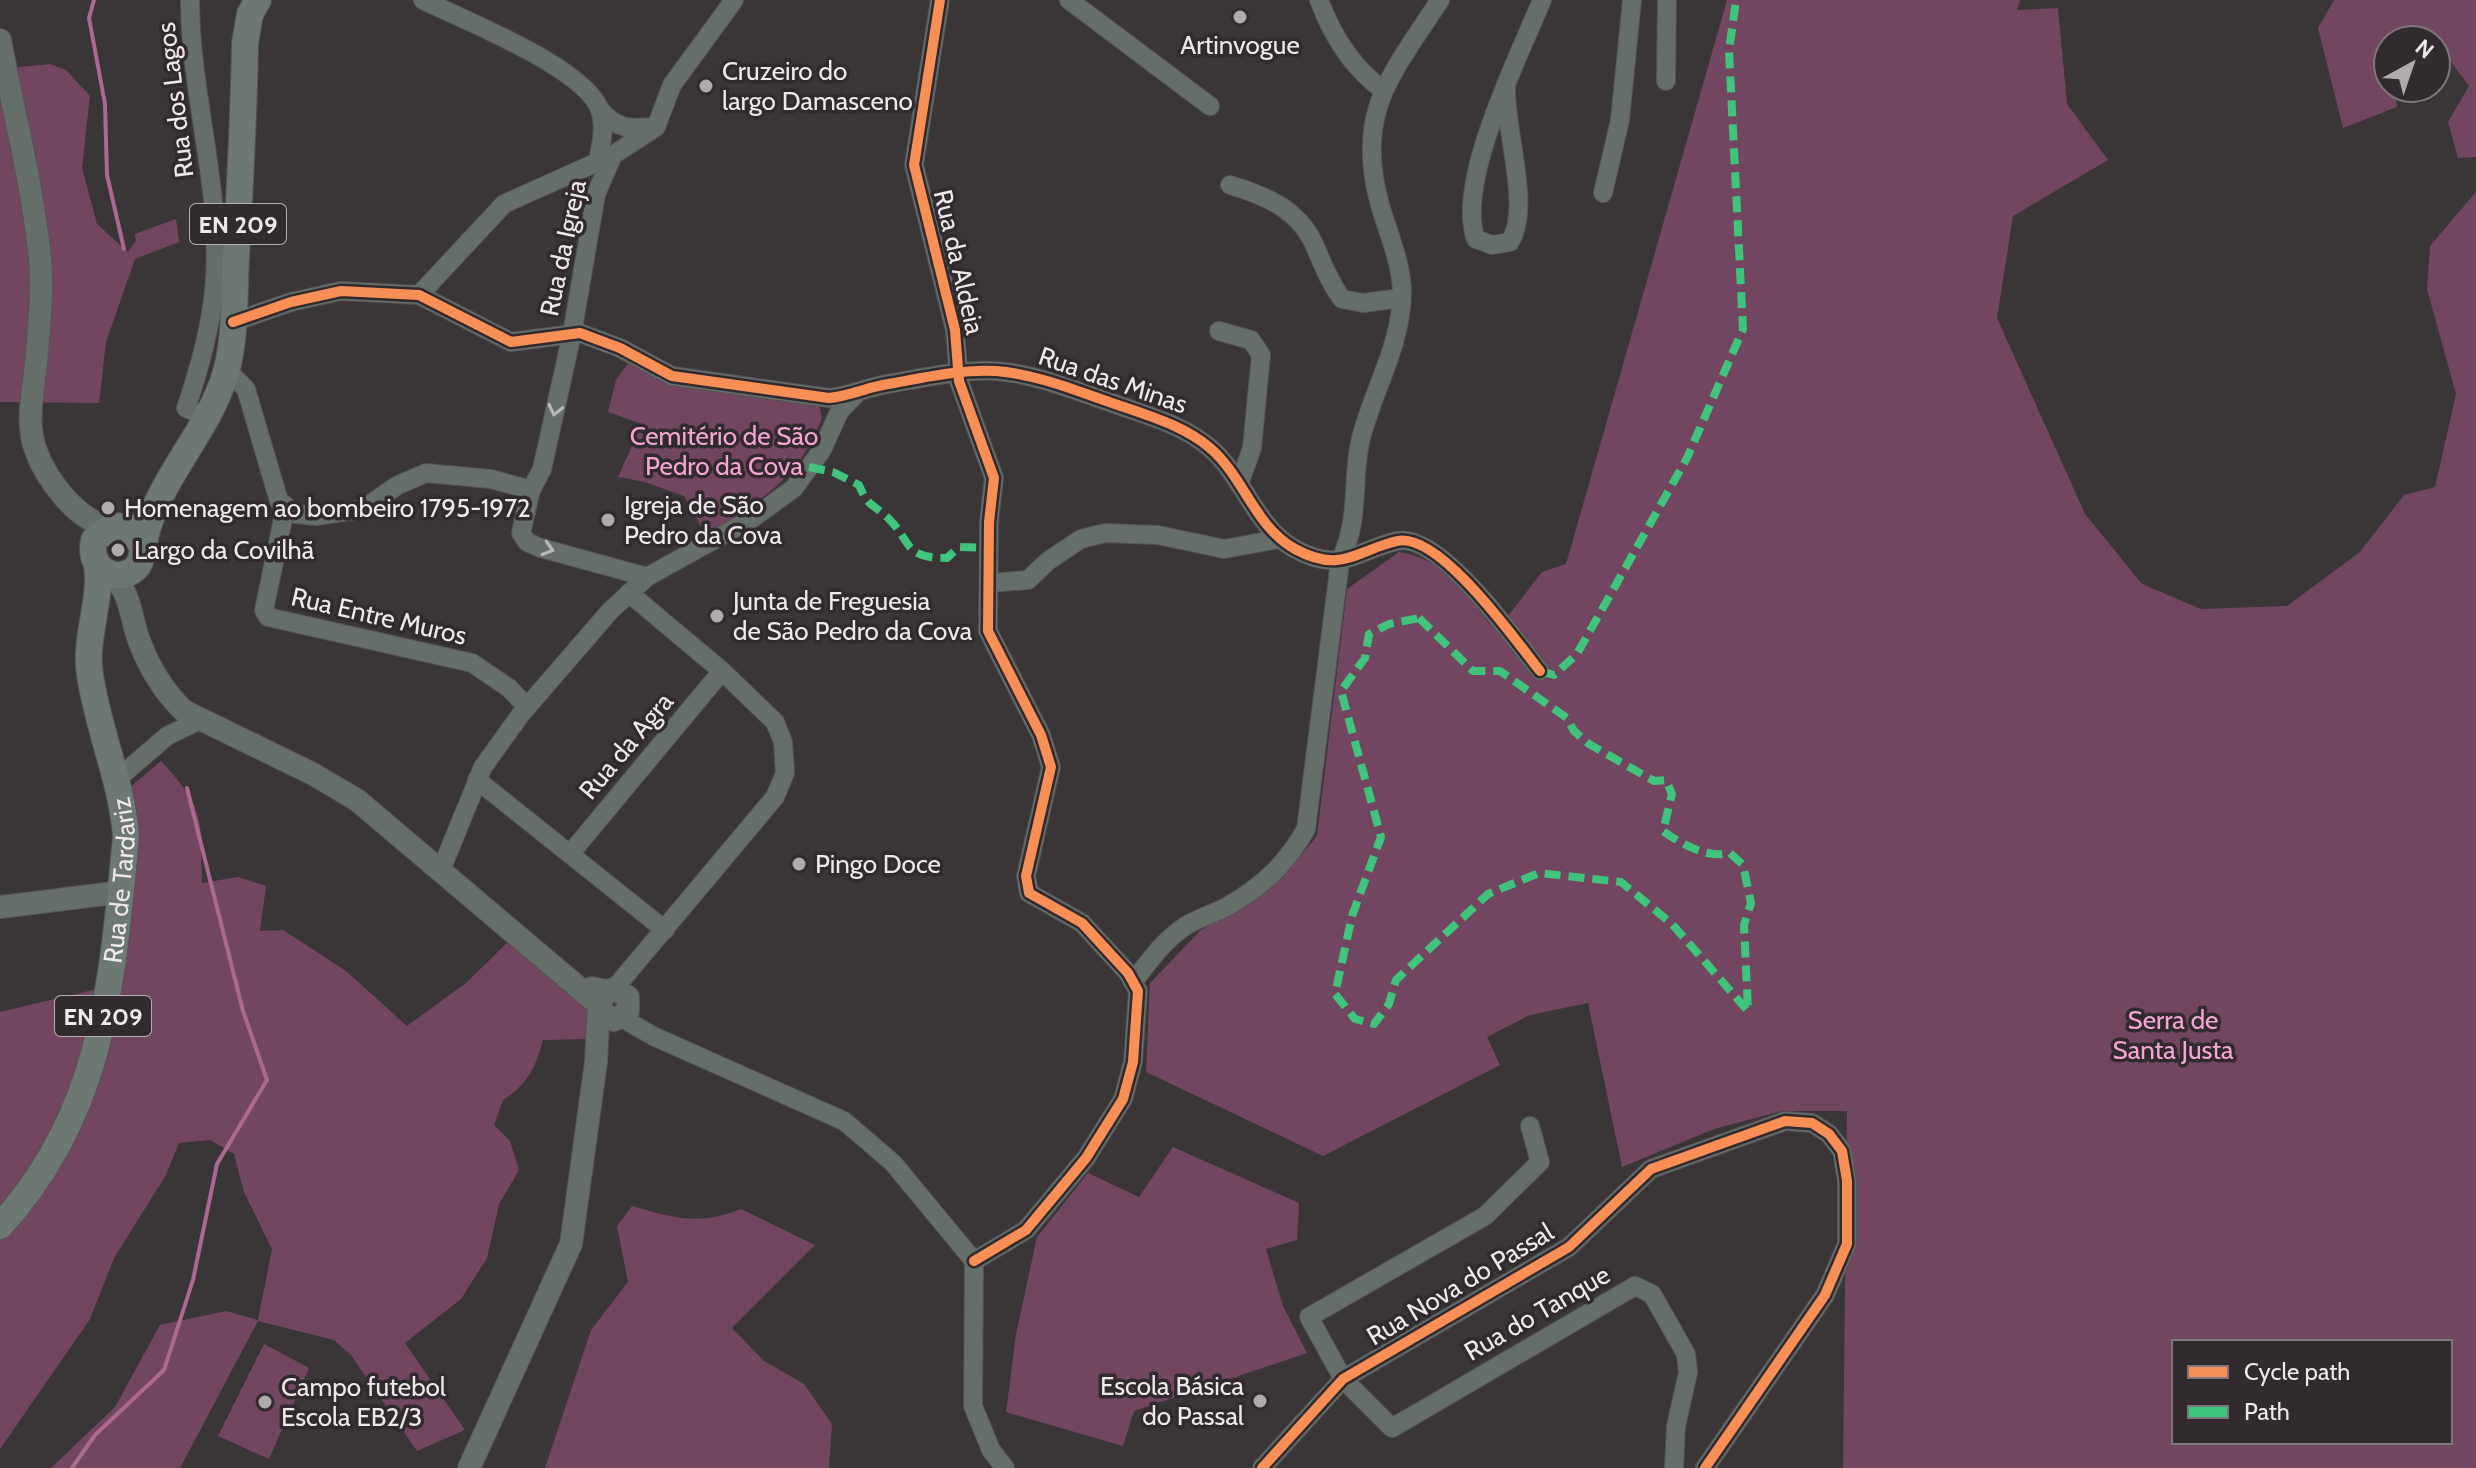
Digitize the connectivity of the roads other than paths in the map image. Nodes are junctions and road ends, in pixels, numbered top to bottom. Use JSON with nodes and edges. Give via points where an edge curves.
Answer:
{"nodes":[{"id":1,"x":190,"y":0,"type":"edge"},
{"id":2,"x":258,"y":0,"type":"edge"},
{"id":3,"x":423,"y":0,"type":"edge"},
{"id":4,"x":734,"y":0,"type":"edge"},
{"id":5,"x":940,"y":0,"type":"edge"},
{"id":6,"x":1069,"y":0,"type":"edge"},
{"id":7,"x":1319,"y":0,"type":"edge"},
{"id":8,"x":1440,"y":0,"type":"edge"},
{"id":9,"x":1542,"y":0,"type":"edge"},
{"id":10,"x":1632,"y":0,"type":"edge"},
{"id":11,"x":1667,"y":0,"type":"edge"},
{"id":12,"x":0,"y":40,"type":"edge"},
{"id":13,"x":1666,"y":81,"type":"dead end"},
{"id":14,"x":1506,"y":84,"type":"junction"},
{"id":15,"x":1383,"y":90,"type":"junction"},
{"id":16,"x":1210,"y":106,"type":"dead end"},
{"id":17,"x":601,"y":111,"type":"junction"},
{"id":18,"x":656,"y":127,"type":"junction"},
{"id":19,"x":605,"y":158,"type":"junction"},
{"id":20,"x":1230,"y":185,"type":"dead end"},
{"id":21,"x":1603,"y":193,"type":"dead end"},
{"id":22,"x":419,"y":295,"type":"junction"},
{"id":23,"x":1401,"y":298,"type":"junction"},
{"id":24,"x":233,"y":322,"type":"junction"},
{"id":25,"x":1219,"y":331,"type":"dead end"},
{"id":26,"x":572,"y":334,"type":"junction"},
{"id":27,"x":227,"y":370,"type":"junction"},
{"id":28,"x":957,"y":374,"type":"junction"},
{"id":29,"x":855,"y":395,"type":"junction"},
{"id":30,"x":206,"y":417,"type":"junction"},
{"id":31,"x":1239,"y":484,"type":"junction"},
{"id":32,"x":531,"y":490,"type":"junction"},
{"id":33,"x":66,"y":499,"type":"junction"},
{"id":34,"x":156,"y":503,"type":"junction"},
{"id":35,"x":285,"y":509,"type":"junction"},
{"id":36,"x":116,"y":526,"type":"junction"},
{"id":37,"x":1279,"y":539,"type":"junction"},
{"id":38,"x":116,"y":560,"type":"junction"},
{"id":39,"x":1340,"y":562,"type":"junction"},
{"id":40,"x":647,"y":577,"type":"junction"},
{"id":41,"x":989,"y":583,"type":"junction"},
{"id":42,"x":629,"y":593,"type":"junction"},
{"id":43,"x":722,"y":671,"type":"junction"},
{"id":44,"x":1540,"y":671,"type":"dead end"},
{"id":45,"x":527,"y":707,"type":"junction"},
{"id":46,"x":200,"y":720,"type":"junction"},
{"id":47,"x":116,"y":780,"type":"junction"},
{"id":48,"x":477,"y":780,"type":"junction"},
{"id":49,"x":570,"y":854,"type":"junction"},
{"id":50,"x":441,"y":870,"type":"junction"},
{"id":51,"x":121,"y":892,"type":"junction"},
{"id":52,"x":0,"y":907,"type":"edge"},
{"id":53,"x":665,"y":930,"type":"junction"},
{"id":54,"x":1133,"y":982,"type":"junction"},
{"id":55,"x":616,"y":1001,"type":"junction"},
{"id":56,"x":1530,"y":1126,"type":"dead end"},
{"id":57,"x":0,"y":1226,"type":"edge"},
{"id":58,"x":974,"y":1261,"type":"junction"},
{"id":59,"x":1343,"y":1379,"type":"junction"},
{"id":60,"x":469,"y":1468,"type":"edge"},
{"id":61,"x":1005,"y":1468,"type":"edge"},
{"id":62,"x":1262,"y":1468,"type":"edge"},
{"id":63,"x":1674,"y":1468,"type":"edge"},
{"id":64,"x":1705,"y":1468,"type":"edge"}],
"edges":[{"from":1,"to":30,"type":"street","name":"Rua dos Lagos","via":[[190,49],[211,186],[215,289],[204,357],[186,408]]},
{"from":2,"to":24,"type":"main road","number":"EN 209","via":[[245,43]]},
{"from":3,"to":17,"type":"street","via":[[548,60],[588,90]]},
{"from":4,"to":18,"type":"street","via":[[672,85]]},
{"from":5,"to":28,"type":"street","name":"Rua da Aldeia","via":[[914,165],[955,330]]},
{"from":6,"to":16,"type":"street"},
{"from":7,"to":15,"type":"street","via":[[1341,45],[1364,76]]},
{"from":8,"to":15,"type":"street"},
{"from":9,"to":14,"type":"street"},
{"from":10,"to":21,"type":"street","via":[[1620,120]]},
{"from":11,"to":13,"type":"street"},
{"from":12,"to":33,"type":"street","via":[[39,249],[41,310],[30,420],[36,450]]},
{"from":14,"to":14,"type":"street","via":[[1470,202],[1476,239],[1492,245],[1510,242],[1521,207]]},
{"from":15,"to":23,"type":"street","via":[[1371,133],[1372,174]]},
{"from":17,"to":18,"type":"street","via":[[627,130]]},
{"from":17,"to":19,"type":"street","name":"Rua da Igreja"},
{"from":18,"to":19,"type":"street"},
{"from":19,"to":22,"type":"street","via":[[504,204]]},
{"from":19,"to":26,"type":"street","name":"Rua da Igreja"},
{"from":20,"to":23,"type":"street","via":[[1257,193],[1300,221],[1342,299],[1363,303]]},
{"from":22,"to":24,"type":"street","via":[[341,291]]},
{"from":22,"to":26,"type":"street","via":[[511,342]]},
{"from":23,"to":39,"type":"street","via":[[1396,342],[1360,442],[1357,506]]},
{"from":24,"to":27,"type":"main road","number":"EN 209"},
{"from":25,"to":31,"type":"street","via":[[1251,340],[1261,355],[1252,448]]},
{"from":26,"to":29,"type":"street","name":"Rua das Minas","via":[[620,348],[672,376],[829,398]]},
{"from":26,"to":32,"type":"street","name":"Rua da Igreja","one_way":true,"via":[[542,469]]},
{"from":27,"to":30,"type":"main road","number":"EN 209"},
{"from":27,"to":35,"type":"street","via":[[246,389]]},
{"from":28,"to":29,"type":"street","name":"Rua das Minas","via":[[882,384]]},
{"from":28,"to":31,"type":"street","name":"Rua das Minas","via":[[993,371],[1025,376],[1177,427],[1209,447]]},
{"from":28,"to":41,"type":"street","name":"Rua da Aldeia","via":[[994,478]]},
{"from":29,"to":40,"type":"street","via":[[839,412],[822,450],[794,488],[753,518]]},
{"from":30,"to":34,"type":"main road","number":"EN 209"},
{"from":31,"to":37,"type":"street","name":"Rua das Minas"},
{"from":32,"to":35,"type":"street","via":[[491,479],[426,473],[363,509],[316,516]]},
{"from":32,"to":40,"type":"street","name":"Rua da Igreja","one_way":true,"via":[[521,533],[527,542]]},
{"from":33,"to":36,"type":"street","via":[[92,522]]},
{"from":33,"to":38,"type":"street","via":[[76,526]]},
{"from":34,"to":36,"type":"main road","number":"EN 209","via":[[144,515]]},
{"from":34,"to":38,"type":"main road","number":"EN 209"},
{"from":35,"to":45,"type":"street","name":"Rua Entre Muros","via":[[264,610],[268,617],[472,663]]},
{"from":36,"to":38,"type":"main road","number":"EN 209","via":[[99,534]]},
{"from":36,"to":38,"type":"main road","via":[[134,532]]},
{"from":37,"to":39,"type":"street","name":"Rua das Minas","via":[[1297,551]]},
{"from":37,"to":41,"type":"street","via":[[1224,549],[1158,535],[1105,533],[1081,539],[1028,580]]},
{"from":38,"to":46,"type":"street","via":[[140,643],[159,682],[184,711]]},
{"from":38,"to":47,"type":"main road","name":"Rua de Tardariz","number":"EN 209","via":[[94,607],[88,651]]},
{"from":39,"to":44,"type":"street","via":[[1400,540],[1423,544],[1459,574]]},
{"from":39,"to":54,"type":"street","via":[[1306,829],[1266,882],[1184,927]]},
{"from":40,"to":42,"type":"street"},
{"from":41,"to":54,"type":"street","name":"Rua da Aldeia","via":[[988,631],[1041,735],[1051,767],[1026,876],[1029,893],[1082,923]]},
{"from":42,"to":43,"type":"street"},
{"from":42,"to":45,"type":"street"},
{"from":43,"to":49,"type":"street","name":"Rua da Agra"},
{"from":43,"to":53,"type":"street","via":[[775,722],[783,742],[785,773],[775,797]]},
{"from":45,"to":48,"type":"street"},
{"from":46,"to":47,"type":"street","via":[[167,736]]},
{"from":46,"to":50,"type":"street","via":[[357,800]]},
{"from":47,"to":51,"type":"main road","name":"Rua de Tardariz","number":"EN 209","via":[[126,837]]},
{"from":48,"to":49,"type":"street"},
{"from":48,"to":50,"type":"street"},
{"from":49,"to":53,"type":"street"},
{"from":50,"to":55,"type":"street","via":[[576,983]]},
{"from":51,"to":52,"type":"street"},
{"from":51,"to":57,"type":"main road","name":"Rua de Tardariz","number":"EN 209","via":[[99,1045],[79,1105],[50,1161]]},
{"from":53,"to":55,"type":"street"},
{"from":54,"to":58,"type":"street","via":[[1138,991],[1133,1062],[1123,1099],[1086,1158],[1026,1230]]},
{"from":55,"to":58,"type":"street","via":[[653,1036],[844,1121],[893,1163]]},
{"from":55,"to":60,"type":"street","via":[[596,1062],[571,1244]]},
{"from":56,"to":59,"type":"street","via":[[1540,1162],[1485,1216],[1309,1317]]},
{"from":58,"to":61,"type":"street","via":[[973,1406],[991,1450]]},
{"from":59,"to":62,"type":"street","name":"Rua Nova do Passal"},
{"from":59,"to":63,"type":"street","name":"Rua do Tanque","via":[[1392,1428],[1635,1286],[1652,1294],[1686,1354]]},
{"from":59,"to":64,"type":"street","name":"Rua Nova do Passal","via":[[1569,1247],[1651,1169],[1785,1121],[1801,1120],[1821,1127],[1842,1151],[1847,1244],[1825,1295]]}]}
